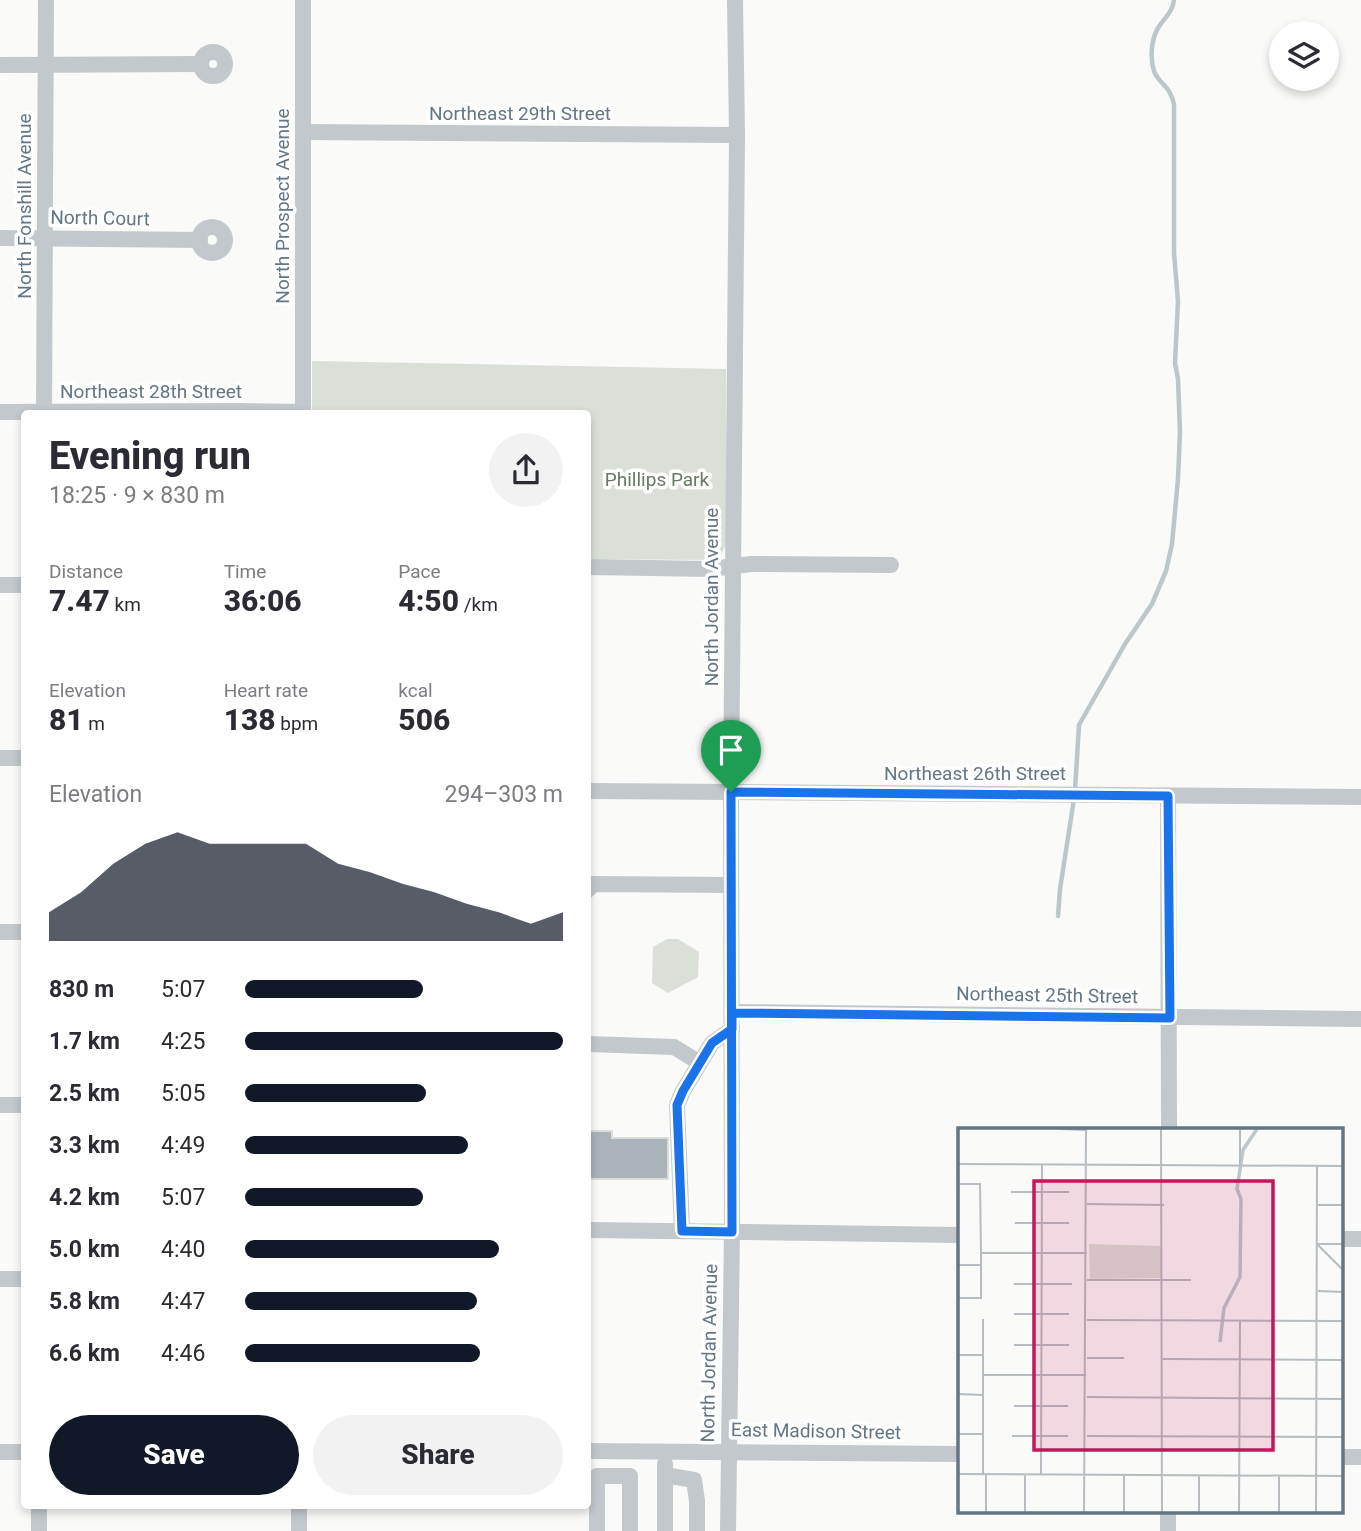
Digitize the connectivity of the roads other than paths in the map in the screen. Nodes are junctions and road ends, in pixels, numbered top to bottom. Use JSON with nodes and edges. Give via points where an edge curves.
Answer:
{"nodes":[{"id":1,"x":46,"y":0,"type":"edge"},
{"id":2,"x":303,"y":0,"type":"edge"},
{"id":3,"x":735,"y":0,"type":"edge"},
{"id":4,"x":201,"y":64,"type":"dead end"},
{"id":5,"x":0,"y":65,"type":"edge"},
{"id":6,"x":46,"y":65,"type":"junction"},
{"id":7,"x":303,"y":132,"type":"junction"},
{"id":8,"x":737,"y":135,"type":"junction"},
{"id":9,"x":0,"y":238,"type":"edge"},
{"id":10,"x":45,"y":238,"type":"junction"},
{"id":11,"x":200,"y":240,"type":"dead end"},
{"id":12,"x":44,"y":410,"type":"edge"},
{"id":13,"x":303,"y":410,"type":"edge"},
{"id":14,"x":0,"y":412,"type":"edge"},
{"id":15,"x":21,"y":412,"type":"edge"},
{"id":16,"x":891,"y":565,"type":"dead end"},
{"id":17,"x":732,"y":566,"type":"junction"},
{"id":18,"x":591,"y":567,"type":"edge"},
{"id":19,"x":0,"y":585,"type":"edge"},
{"id":20,"x":21,"y":585,"type":"edge"},
{"id":21,"x":0,"y":758,"type":"edge"},
{"id":22,"x":21,"y":758,"type":"edge"},
{"id":23,"x":591,"y":791,"type":"edge"},
{"id":24,"x":731,"y":792,"type":"junction"},
{"id":25,"x":1168,"y":796,"type":"junction"},
{"id":26,"x":1361,"y":797,"type":"edge"},
{"id":27,"x":731,"y":885,"type":"junction"},
{"id":28,"x":591,"y":886,"type":"edge"},
{"id":29,"x":0,"y":932,"type":"edge"},
{"id":30,"x":21,"y":932,"type":"edge"},
{"id":31,"x":1170,"y":1018,"type":"junction"},
{"id":32,"x":1361,"y":1018,"type":"edge"},
{"id":33,"x":732,"y":1021,"type":"junction"},
{"id":34,"x":591,"y":1044,"type":"edge"},
{"id":35,"x":700,"y":1063,"type":"junction"},
{"id":36,"x":0,"y":1105,"type":"edge"},
{"id":37,"x":21,"y":1105,"type":"edge"},
{"id":38,"x":1169,"y":1128,"type":"edge"},
{"id":39,"x":591,"y":1230,"type":"edge"},
{"id":40,"x":682,"y":1231,"type":"junction"},
{"id":41,"x":732,"y":1232,"type":"junction"},
{"id":42,"x":958,"y":1235,"type":"edge"},
{"id":43,"x":0,"y":1279,"type":"edge"},
{"id":44,"x":21,"y":1279,"type":"edge"},
{"id":45,"x":591,"y":1451,"type":"edge"},
{"id":46,"x":631,"y":1451,"type":"junction"},
{"id":47,"x":666,"y":1451,"type":"junction"},
{"id":48,"x":0,"y":1452,"type":"edge"},
{"id":49,"x":21,"y":1452,"type":"edge"},
{"id":50,"x":728,"y":1452,"type":"junction"},
{"id":51,"x":958,"y":1454,"type":"edge"},
{"id":52,"x":666,"y":1475,"type":"junction"},
{"id":53,"x":631,"y":1476,"type":"junction"},
{"id":54,"x":39,"y":1509,"type":"edge"},
{"id":55,"x":299,"y":1509,"type":"edge"},
{"id":56,"x":39,"y":1531,"type":"edge"},
{"id":57,"x":299,"y":1531,"type":"edge"},
{"id":58,"x":597,"y":1531,"type":"edge"},
{"id":59,"x":630,"y":1531,"type":"edge"},
{"id":60,"x":665,"y":1531,"type":"edge"},
{"id":61,"x":696,"y":1531,"type":"edge"},
{"id":62,"x":728,"y":1531,"type":"edge"}],
"edges":[{"from":1,"to":6,"type":"street","name":"North Fonshill Avenue"},
{"from":2,"to":7,"type":"street","name":"North Prospect Avenue"},
{"from":3,"to":8,"type":"street","name":"North Jordan Avenue"},
{"from":4,"to":6,"type":"street"},
{"from":5,"to":6,"type":"street"},
{"from":6,"to":10,"type":"street","name":"North Fonshill Avenue"},
{"from":7,"to":8,"type":"street","name":"Northeast 29th Street"},
{"from":7,"to":13,"type":"street","name":"North Prospect Avenue"},
{"from":8,"to":17,"type":"street","name":"North Jordan Avenue"},
{"from":9,"to":10,"type":"street","name":"North Court"},
{"from":10,"to":11,"type":"street","name":"North Court"},
{"from":10,"to":12,"type":"street","name":"North Fonshill Avenue"},
{"from":14,"to":15,"type":"street","name":"Northeast 28th Street"},
{"from":16,"to":17,"type":"street"},
{"from":17,"to":18,"type":"street"},
{"from":17,"to":24,"type":"street","name":"North Jordan Avenue"},
{"from":19,"to":20,"type":"street"},
{"from":21,"to":22,"type":"street"},
{"from":23,"to":24,"type":"street","name":"Northeast 26th Street"},
{"from":24,"to":25,"type":"street","name":"Northeast 26th Street"},
{"from":24,"to":27,"type":"street","name":"North Jordan Avenue"},
{"from":25,"to":26,"type":"street","name":"Northeast 26th Street"},
{"from":25,"to":31,"type":"street"},
{"from":27,"to":28,"type":"street"},
{"from":27,"to":33,"type":"street","name":"North Jordan Avenue"},
{"from":29,"to":30,"type":"street"},
{"from":31,"to":32,"type":"street","name":"Northeast 25th Street"},
{"from":31,"to":33,"type":"street","name":"Northeast 25th Street"},
{"from":31,"to":38,"type":"street"},
{"from":33,"to":35,"type":"street"},
{"from":33,"to":41,"type":"street","name":"North Jordan Avenue"},
{"from":34,"to":35,"type":"street","via":[[674,1047]]},
{"from":35,"to":40,"type":"street","via":[[677,1105]]},
{"from":36,"to":37,"type":"street"},
{"from":39,"to":40,"type":"street"},
{"from":40,"to":41,"type":"street"},
{"from":41,"to":42,"type":"street"},
{"from":41,"to":50,"type":"street","name":"North Jordan Avenue"},
{"from":43,"to":44,"type":"street"},
{"from":45,"to":46,"type":"street","name":"East Madison Street"},
{"from":46,"to":47,"type":"street","name":"East Madison Street"},
{"from":46,"to":53,"type":"street"},
{"from":47,"to":50,"type":"street","name":"East Madison Street"},
{"from":47,"to":52,"type":"street"},
{"from":48,"to":49,"type":"street"},
{"from":50,"to":51,"type":"street","name":"East Madison Street"},
{"from":50,"to":62,"type":"street","name":"North Jordan Avenue"},
{"from":52,"to":60,"type":"street"},
{"from":52,"to":61,"type":"street","via":[[694,1480]]},
{"from":53,"to":58,"type":"street","via":[[597,1476]]},
{"from":53,"to":59,"type":"street"},
{"from":54,"to":56,"type":"street"},
{"from":55,"to":57,"type":"street"}]}
